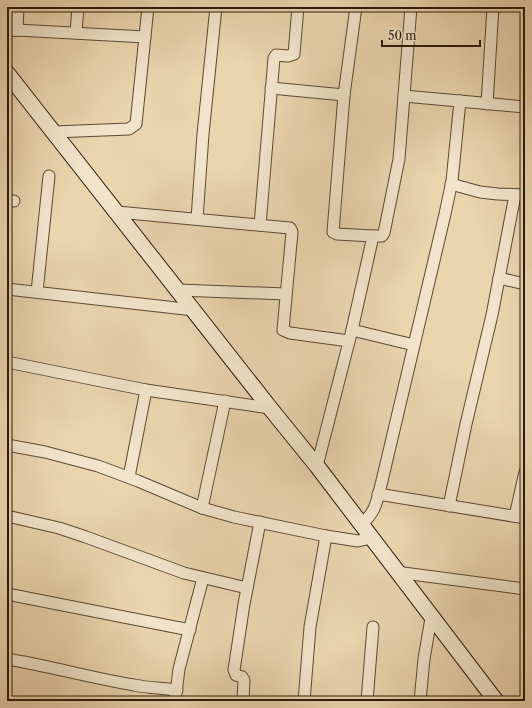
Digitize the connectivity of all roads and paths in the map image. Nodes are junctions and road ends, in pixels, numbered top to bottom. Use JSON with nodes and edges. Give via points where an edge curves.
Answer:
{"nodes":[{"id":1,"x":18,"y":7,"type":"edge"},
{"id":2,"x":78,"y":7,"type":"edge"},
{"id":3,"x":148,"y":7,"type":"edge"},
{"id":4,"x":216,"y":7,"type":"edge"},
{"id":5,"x":298,"y":7,"type":"edge"},
{"id":6,"x":356,"y":7,"type":"edge"},
{"id":7,"x":411,"y":7,"type":"edge"},
{"id":8,"x":493,"y":7,"type":"edge"},
{"id":9,"x":12,"y":31,"type":"edge"},
{"id":10,"x":76,"y":33,"type":"junction"},
{"id":11,"x":144,"y":37,"type":"junction"},
{"id":12,"x":7,"y":72,"type":"edge"},
{"id":13,"x":271,"y":88,"type":"junction"},
{"id":14,"x":344,"y":95,"type":"junction"},
{"id":15,"x":404,"y":96,"type":"junction"},
{"id":16,"x":460,"y":101,"type":"junction"},
{"id":17,"x":487,"y":104,"type":"junction"},
{"id":18,"x":525,"y":107,"type":"edge"},
{"id":19,"x":54,"y":132,"type":"junction"},
{"id":20,"x":50,"y":176,"type":"dead end"},
{"id":21,"x":451,"y":184,"type":"junction"},
{"id":22,"x":520,"y":195,"type":"edge"},
{"id":23,"x":117,"y":212,"type":"junction"},
{"id":24,"x":197,"y":219,"type":"junction"},
{"id":25,"x":260,"y":225,"type":"junction"},
{"id":26,"x":373,"y":236,"type":"junction"},
{"id":27,"x":499,"y":278,"type":"junction"},
{"id":28,"x":525,"y":284,"type":"edge"},
{"id":29,"x":7,"y":289,"type":"edge"},
{"id":30,"x":178,"y":290,"type":"junction"},
{"id":31,"x":37,"y":292,"type":"junction"},
{"id":32,"x":286,"y":294,"type":"junction"},
{"id":33,"x":194,"y":310,"type":"junction"},
{"id":34,"x":352,"y":330,"type":"junction"},
{"id":35,"x":349,"y":341,"type":"junction"},
{"id":36,"x":414,"y":345,"type":"junction"},
{"id":37,"x":7,"y":362,"type":"edge"},
{"id":38,"x":146,"y":390,"type":"junction"},
{"id":39,"x":226,"y":401,"type":"junction"},
{"id":40,"x":270,"y":408,"type":"junction"},
{"id":41,"x":7,"y":445,"type":"edge"},
{"id":42,"x":317,"y":466,"type":"junction"},
{"id":43,"x":525,"y":472,"type":"edge"},
{"id":44,"x":129,"y":478,"type":"junction"},
{"id":45,"x":378,"y":494,"type":"junction"},
{"id":46,"x":449,"y":506,"type":"junction"},
{"id":47,"x":202,"y":508,"type":"junction"},
{"id":48,"x":7,"y":516,"type":"edge"},
{"id":49,"x":520,"y":517,"type":"edge"},
{"id":50,"x":260,"y":522,"type":"junction"},
{"id":51,"x":361,"y":525,"type":"junction"},
{"id":52,"x":326,"y":536,"type":"junction"},
{"id":53,"x":371,"y":538,"type":"junction"},
{"id":54,"x":396,"y":572,"type":"junction"},
{"id":55,"x":203,"y":578,"type":"junction"},
{"id":56,"x":247,"y":588,"type":"junction"},
{"id":57,"x":525,"y":589,"type":"edge"},
{"id":58,"x":7,"y":594,"type":"edge"},
{"id":59,"x":431,"y":618,"type":"junction"},
{"id":60,"x":373,"y":627,"type":"dead end"},
{"id":61,"x":190,"y":630,"type":"junction"},
{"id":62,"x":7,"y":659,"type":"edge"},
{"id":63,"x":176,"y":695,"type":"edge"},
{"id":64,"x":243,"y":701,"type":"edge"},
{"id":65,"x":304,"y":701,"type":"edge"},
{"id":66,"x":368,"y":701,"type":"edge"},
{"id":67,"x":420,"y":701,"type":"edge"},
{"id":68,"x":496,"y":701,"type":"edge"}],
"edges":[{"from":1,"to":9,"type":"street"},
{"from":2,"to":10,"type":"street"},
{"from":3,"to":11,"type":"street"},
{"from":4,"to":24,"type":"street"},
{"from":5,"to":13,"type":"street","via":[[295,52],[292,56],[274,56]]},
{"from":6,"to":14,"type":"street"},
{"from":7,"to":15,"type":"street"},
{"from":8,"to":17,"type":"street"},
{"from":9,"to":10,"type":"street"},
{"from":10,"to":11,"type":"street"},
{"from":11,"to":19,"type":"street","via":[[138,120],[133,127]]},
{"from":12,"to":19,"type":"street"},
{"from":13,"to":14,"type":"street"},
{"from":13,"to":25,"type":"street"},
{"from":14,"to":26,"type":"street","via":[[333,232]]},
{"from":15,"to":16,"type":"street"},
{"from":15,"to":26,"type":"street","via":[[399,159],[384,233],[382,236]]},
{"from":16,"to":17,"type":"street"},
{"from":16,"to":21,"type":"street"},
{"from":17,"to":18,"type":"street"},
{"from":19,"to":23,"type":"street"},
{"from":20,"to":31,"type":"street"},
{"from":21,"to":22,"type":"street","via":[[480,192]]},
{"from":21,"to":36,"type":"street"},
{"from":22,"to":27,"type":"street"},
{"from":23,"to":24,"type":"street"},
{"from":23,"to":30,"type":"street"},
{"from":24,"to":25,"type":"street"},
{"from":25,"to":32,"type":"street","via":[[288,227],[291,230]]},
{"from":26,"to":34,"type":"street"},
{"from":27,"to":28,"type":"street"},
{"from":27,"to":46,"type":"street"},
{"from":29,"to":31,"type":"street"},
{"from":30,"to":32,"type":"street"},
{"from":30,"to":33,"type":"street"},
{"from":31,"to":33,"type":"street"},
{"from":32,"to":35,"type":"street","via":[[283,327],[286,332]]},
{"from":33,"to":40,"type":"street"},
{"from":34,"to":35,"type":"street"},
{"from":34,"to":36,"type":"street"},
{"from":35,"to":42,"type":"street"},
{"from":36,"to":45,"type":"street"},
{"from":37,"to":38,"type":"street"},
{"from":38,"to":39,"type":"street"},
{"from":38,"to":44,"type":"street"},
{"from":39,"to":40,"type":"street"},
{"from":39,"to":47,"type":"street"},
{"from":40,"to":42,"type":"street"},
{"from":41,"to":44,"type":"street","via":[[75,460]]},
{"from":42,"to":51,"type":"street"},
{"from":43,"to":49,"type":"street"},
{"from":44,"to":47,"type":"street"},
{"from":45,"to":46,"type":"street"},
{"from":45,"to":51,"type":"street","via":[[374,510]]},
{"from":46,"to":49,"type":"street"},
{"from":47,"to":50,"type":"street"},
{"from":48,"to":55,"type":"street","via":[[59,528]]},
{"from":50,"to":52,"type":"street"},
{"from":50,"to":56,"type":"street"},
{"from":51,"to":53,"type":"street"},
{"from":52,"to":53,"type":"street","via":[[358,541]]},
{"from":52,"to":65,"type":"street","via":[[310,627]]},
{"from":53,"to":54,"type":"street"},
{"from":54,"to":57,"type":"street"},
{"from":54,"to":59,"type":"street"},
{"from":55,"to":56,"type":"street"},
{"from":55,"to":61,"type":"street"},
{"from":56,"to":64,"type":"street","via":[[234,670],[236,675],[244,680]]},
{"from":58,"to":61,"type":"street"},
{"from":59,"to":67,"type":"street"},
{"from":59,"to":68,"type":"street"},
{"from":60,"to":66,"type":"street"},
{"from":61,"to":63,"type":"street"},
{"from":62,"to":63,"type":"street"}]}
